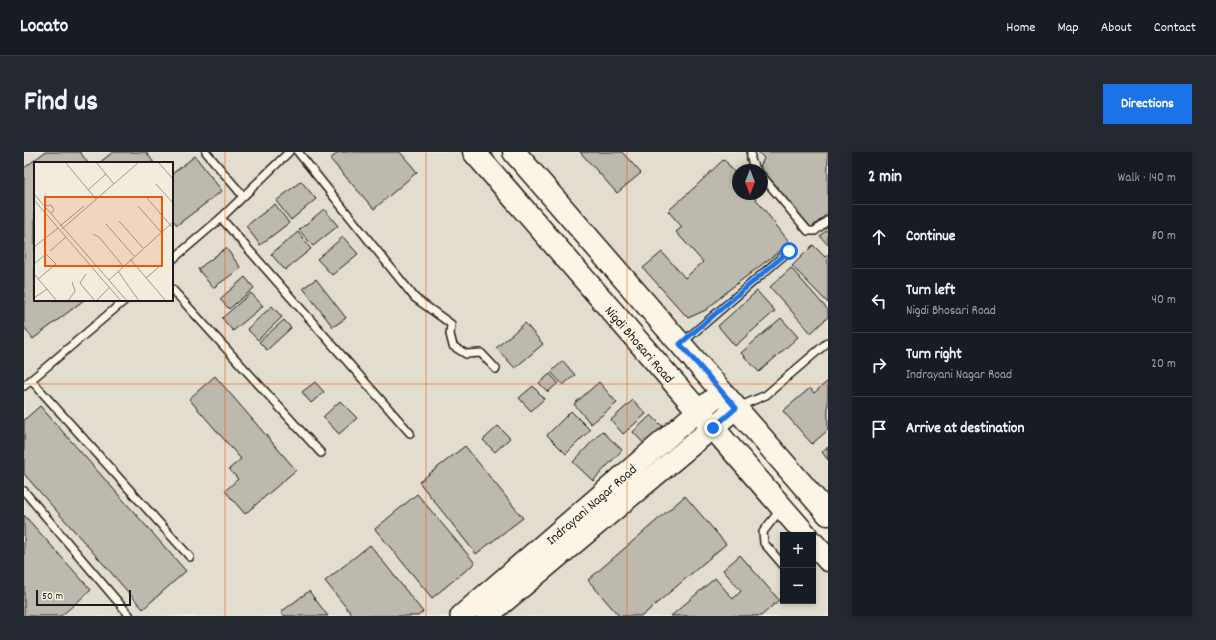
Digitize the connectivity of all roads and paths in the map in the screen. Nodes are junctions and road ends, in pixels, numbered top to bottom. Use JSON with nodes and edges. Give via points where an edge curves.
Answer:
{"nodes":[{"id":1,"x":206,"y":152,"type":"edge"},
{"id":2,"x":289,"y":152,"type":"edge"},
{"id":3,"x":298,"y":152,"type":"edge"},
{"id":4,"x":474,"y":152,"type":"edge"},
{"id":5,"x":514,"y":152,"type":"edge"},
{"id":6,"x":752,"y":152,"type":"edge"},
{"id":7,"x":752,"y":164,"type":"edge"},
{"id":8,"x":768,"y":183,"type":"edge"},
{"id":9,"x":243,"y":196,"type":"junction"},
{"id":10,"x":221,"y":218,"type":"junction"},
{"id":11,"x":828,"y":220,"type":"edge"},
{"id":12,"x":789,"y":251,"type":"dead end"},
{"id":13,"x":173,"y":259,"type":"edge"},
{"id":14,"x":173,"y":290,"type":"edge"},
{"id":15,"x":124,"y":301,"type":"edge"},
{"id":16,"x":828,"y":342,"type":"edge"},
{"id":17,"x":680,"y":344,"type":"junction"},
{"id":18,"x":496,"y":369,"type":"dead end"},
{"id":19,"x":31,"y":380,"type":"junction"},
{"id":20,"x":24,"y":386,"type":"edge"},
{"id":21,"x":722,"y":392,"type":"junction"},
{"id":22,"x":736,"y":408,"type":"junction"},
{"id":23,"x":698,"y":411,"type":"junction"},
{"id":24,"x":713,"y":428,"type":"junction"},
{"id":25,"x":410,"y":433,"type":"dead end"},
{"id":26,"x":321,"y":453,"type":"dead end"},
{"id":27,"x":24,"y":491,"type":"edge"},
{"id":28,"x":782,"y":508,"type":"junction"},
{"id":29,"x":828,"y":514,"type":"edge"},
{"id":30,"x":803,"y":532,"type":"edge"},
{"id":31,"x":190,"y":557,"type":"dead end"},
{"id":32,"x":780,"y":562,"type":"edge"},
{"id":33,"x":480,"y":612,"type":"edge"},
{"id":34,"x":130,"y":616,"type":"edge"}],
"edges":[{"from":1,"to":9,"type":"lane"},
{"from":2,"to":9,"type":"lane"},
{"from":3,"to":18,"type":"lane","via":[[415,298],[451,324],[453,346],[466,354],[481,353]]},
{"from":4,"to":23,"type":"main road","name":"Nigdi Bhosari Road"},
{"from":5,"to":17,"type":"main road"},
{"from":6,"to":7,"type":"lane"},
{"from":8,"to":11,"type":"lane","via":[[808,231],[815,231]]},
{"from":9,"to":10,"type":"lane"},
{"from":10,"to":13,"type":"lane"},
{"from":10,"to":25,"type":"lane"},
{"from":12,"to":17,"type":"lane"},
{"from":14,"to":26,"type":"lane"},
{"from":15,"to":19,"type":"lane"},
{"from":16,"to":22,"type":"lane","via":[[766,395]]},
{"from":17,"to":21,"type":"main road"},
{"from":19,"to":20,"type":"lane"},
{"from":19,"to":31,"type":"lane"},
{"from":21,"to":22,"type":"main road"},
{"from":21,"to":23,"type":"main road","name":"Indrayani Nagar Road"},
{"from":22,"to":24,"type":"main road","name":"Indrayani Nagar Road"},
{"from":22,"to":29,"type":"main road"},
{"from":23,"to":24,"type":"main road","name":"Nigdi Bhosari Road"},
{"from":23,"to":33,"type":"main road","name":"Indrayani Nagar Road"},
{"from":24,"to":28,"type":"main road","name":"Nigdi Bhosari Road"},
{"from":24,"to":33,"type":"main road","name":"Indrayani Nagar Road"},
{"from":27,"to":34,"type":"lane"},
{"from":28,"to":30,"type":"main road","name":"Nigdi Bhosari Road"},
{"from":28,"to":32,"type":"lane","via":[[763,532],[764,543]]}]}
